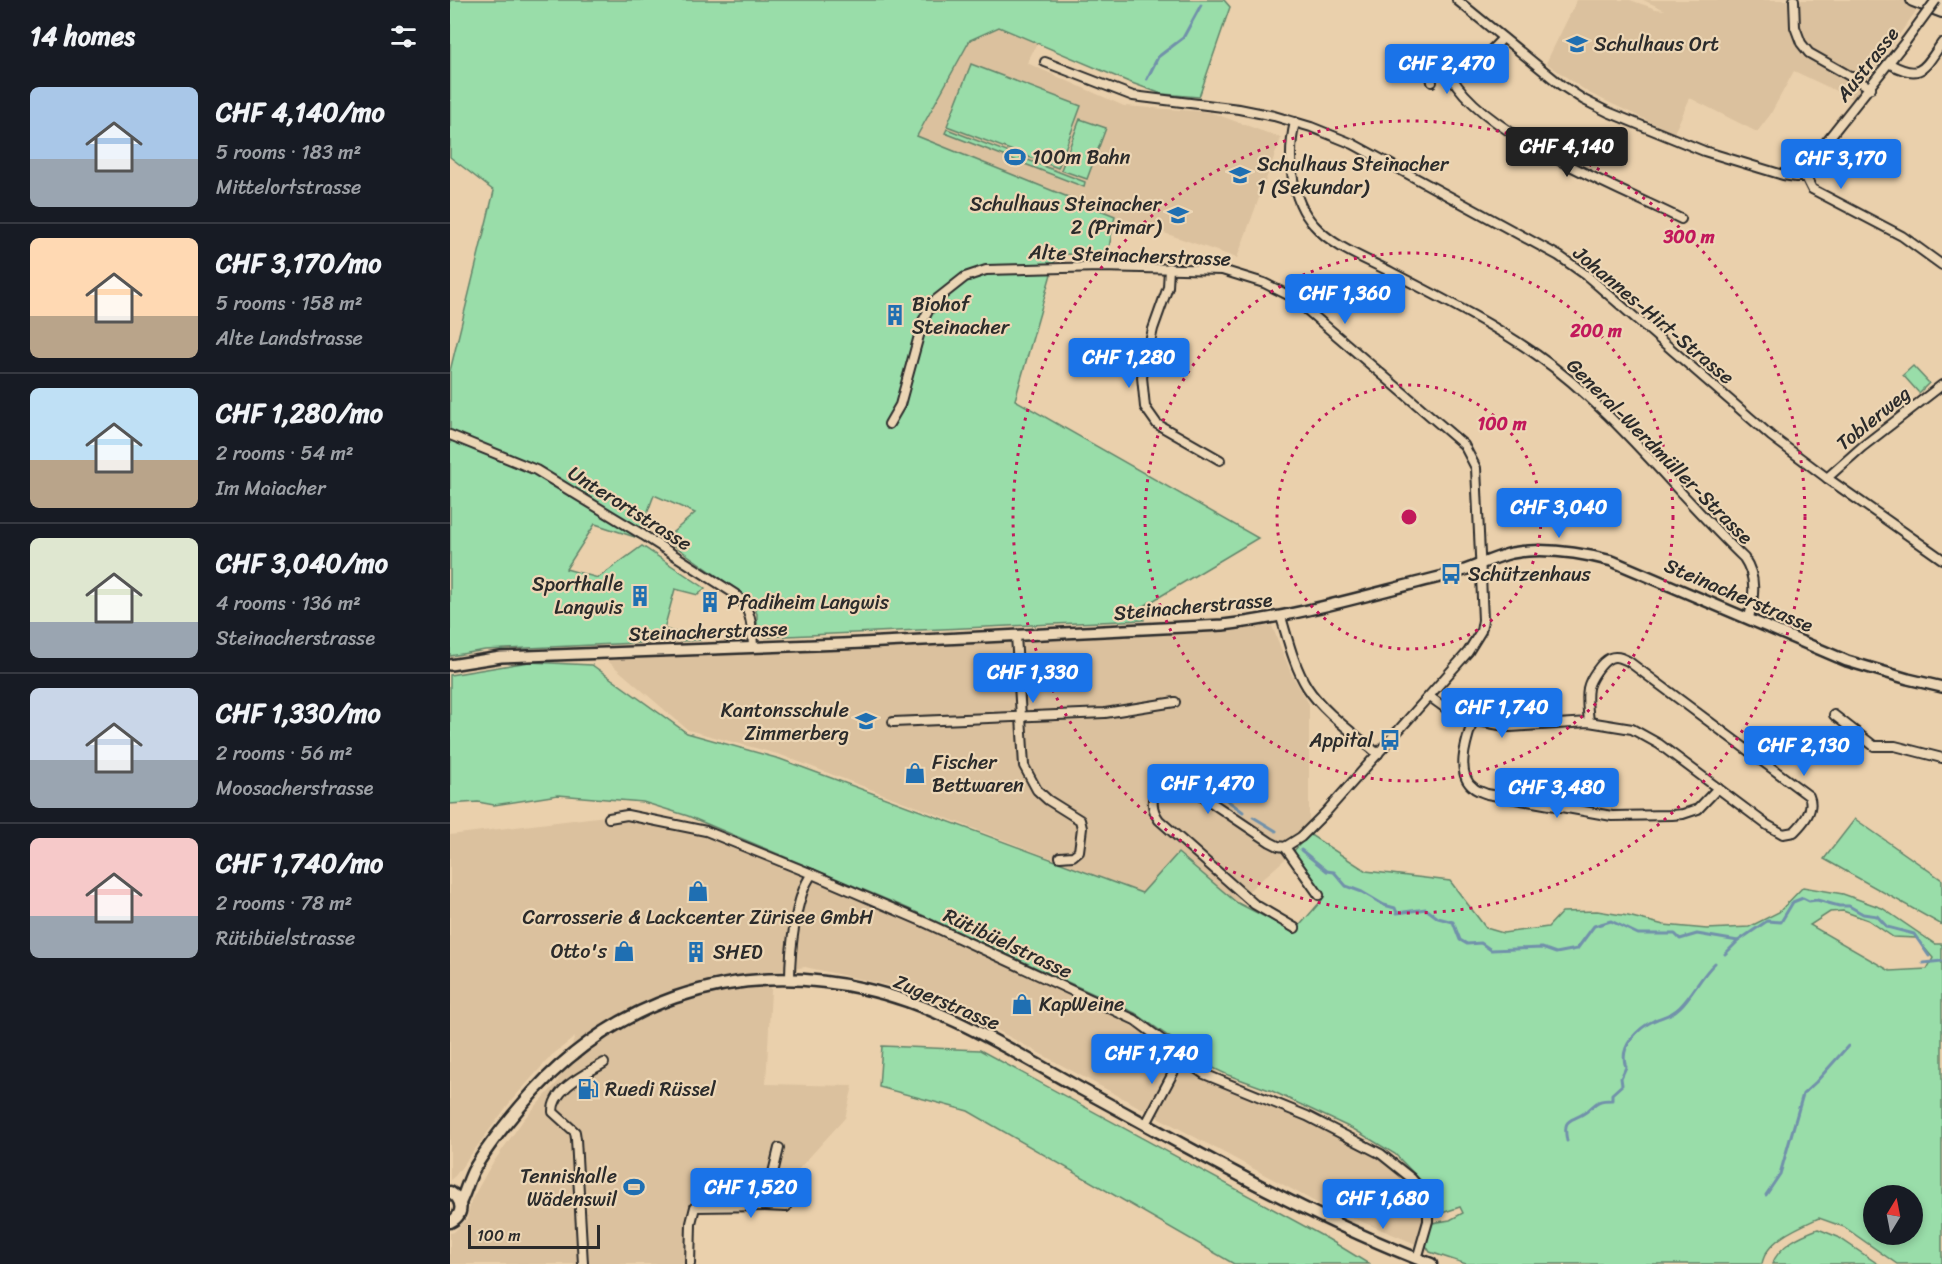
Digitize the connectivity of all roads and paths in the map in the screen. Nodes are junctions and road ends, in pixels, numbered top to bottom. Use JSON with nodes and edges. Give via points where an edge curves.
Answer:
{"nodes":[{"id":1,"x":1457,"y":0,"type":"edge"},
{"id":2,"x":1794,"y":0,"type":"edge"},
{"id":3,"x":1913,"y":0,"type":"edge"},
{"id":4,"x":1940,"y":6,"type":"edge"},
{"id":5,"x":1503,"y":38,"type":"junction"},
{"id":6,"x":1942,"y":43,"type":"edge"},
{"id":7,"x":1045,"y":62,"type":"dead end"},
{"id":8,"x":1890,"y":64,"type":"junction"},
{"id":9,"x":1448,"y":69,"type":"junction"},
{"id":10,"x":1432,"y":82,"type":"dead end"},
{"id":11,"x":1871,"y":88,"type":"junction"},
{"id":12,"x":1296,"y":122,"type":"junction"},
{"id":13,"x":1806,"y":177,"type":"junction"},
{"id":14,"x":1681,"y":219,"type":"dead end"},
{"id":15,"x":1942,"y":265,"type":"edge"},
{"id":16,"x":1169,"y":268,"type":"junction"},
{"id":17,"x":1942,"y":385,"type":"edge"},
{"id":18,"x":890,"y":424,"type":"dead end"},
{"id":19,"x":450,"y":435,"type":"edge"},
{"id":20,"x":1220,"y":460,"type":"dead end"},
{"id":21,"x":1827,"y":478,"type":"junction"},
{"id":22,"x":1942,"y":559,"type":"edge"},
{"id":23,"x":1480,"y":564,"type":"junction"},
{"id":24,"x":1281,"y":616,"type":"junction"},
{"id":25,"x":1749,"y":618,"type":"junction"},
{"id":26,"x":1016,"y":635,"type":"junction"},
{"id":27,"x":753,"y":647,"type":"junction"},
{"id":28,"x":450,"y":665,"type":"edge"},
{"id":29,"x":1942,"y":687,"type":"edge"},
{"id":30,"x":1430,"y":697,"type":"junction"},
{"id":31,"x":1175,"y":702,"type":"dead end"},
{"id":32,"x":1834,"y":716,"type":"dead end"},
{"id":33,"x":1021,"y":717,"type":"junction"},
{"id":34,"x":1473,"y":720,"type":"junction"},
{"id":35,"x":892,"y":722,"type":"dead end"},
{"id":36,"x":1589,"y":722,"type":"junction"},
{"id":37,"x":1378,"y":754,"type":"junction"},
{"id":38,"x":1942,"y":758,"type":"edge"},
{"id":39,"x":1718,"y":788,"type":"junction"},
{"id":40,"x":609,"y":818,"type":"dead end"},
{"id":41,"x":1285,"y":847,"type":"junction"},
{"id":42,"x":1060,"y":857,"type":"dead end"},
{"id":43,"x":812,"y":874,"type":"junction"},
{"id":44,"x":1319,"y":895,"type":"dead end"},
{"id":45,"x":1295,"y":928,"type":"dead end"},
{"id":46,"x":790,"y":979,"type":"junction"},
{"id":47,"x":1181,"y":1058,"type":"junction"},
{"id":48,"x":604,"y":1063,"type":"dead end"},
{"id":49,"x":1146,"y":1124,"type":"junction"},
{"id":50,"x":779,"y":1148,"type":"dead end"},
{"id":51,"x":472,"y":1173,"type":"junction"},
{"id":52,"x":451,"y":1193,"type":"edge"},
{"id":53,"x":460,"y":1203,"type":"junction"},
{"id":54,"x":765,"y":1206,"type":"junction"},
{"id":55,"x":786,"y":1207,"type":"dead end"},
{"id":56,"x":450,"y":1222,"type":"edge"},
{"id":57,"x":1417,"y":1259,"type":"junction"},
{"id":58,"x":583,"y":1264,"type":"edge"},
{"id":59,"x":690,"y":1264,"type":"edge"},
{"id":60,"x":1431,"y":1264,"type":"edge"}],
"edges":[{"from":1,"to":5,"type":"street"},
{"from":2,"to":11,"type":"street","via":[[1795,27],[1809,53]]},
{"from":3,"to":4,"type":"main road"},
{"from":4,"to":8,"type":"street","name":"Austrasse","bridge":true},
{"from":5,"to":9,"type":"street","via":[[1479,60]]},
{"from":5,"to":13,"type":"street","via":[[1561,85],[1608,112],[1704,151],[1783,175]]},
{"from":6,"to":8,"type":"street","via":[[1918,71],[1909,73]]},
{"from":7,"to":12,"type":"street","name":"Johannes-Hirt-Strasse","via":[[1133,96],[1239,109]]},
{"from":8,"to":11,"type":"street","name":"Austrasse"},
{"from":9,"to":10,"type":"street","via":[[1435,72]]},
{"from":9,"to":14,"type":"street","via":[[1472,105],[1499,125],[1586,174]]},
{"from":11,"to":13,"type":"street","name":"Austrasse","via":[[1810,162]]},
{"from":12,"to":21,"type":"street","name":"Johannes-Hirt-Strasse","via":[[1353,144],[1559,256],[1739,404],[1771,436]]},
{"from":12,"to":25,"type":"street","name":"General-Werdmüller-Strasse","via":[[1292,144],[1295,188],[1302,209],[1316,228],[1505,334],[1587,396],[1747,562],[1754,580]]},
{"from":13,"to":15,"type":"street","via":[[1812,189],[1902,236]]},
{"from":16,"to":18,"type":"street","name":"Alte Steinacherstrasse","via":[[1008,268],[965,277],[933,303],[923,321],[900,405]]},
{"from":16,"to":20,"type":"street","via":[[1168,287],[1142,377],[1145,407],[1157,424]]},
{"from":16,"to":23,"type":"street","name":"Alte Steinacherstrasse","via":[[1236,273],[1292,297],[1464,445],[1476,468]]},
{"from":17,"to":21,"type":"street","name":"Toblerweg"},
{"from":19,"to":27,"type":"street","name":"Unterortstrasse","via":[[536,470],[735,594],[750,614]]},
{"from":21,"to":22,"type":"street","name":"Johannes-Hirt-Strasse"},
{"from":23,"to":24,"type":"street","name":"Steinacherstrasse"},
{"from":23,"to":25,"type":"street","name":"Steinacherstrasse","via":[[1525,552],[1590,556],[1626,566]]},
{"from":23,"to":30,"type":"street","name":"Alte Steinacherstrasse","via":[[1481,631]]},
{"from":24,"to":26,"type":"street","name":"Steinacherstrasse","via":[[1189,627]]},
{"from":24,"to":37,"type":"street","via":[[1309,689]]},
{"from":25,"to":29,"type":"street","name":"Steinacherstrasse","via":[[1848,661]]},
{"from":26,"to":27,"type":"street","name":"Steinacherstrasse"},
{"from":26,"to":33,"type":"street"},
{"from":27,"to":28,"type":"street","name":"Steinacherstrasse","via":[[501,657]]},
{"from":30,"to":34,"type":"street"},
{"from":30,"to":37,"type":"street","name":"Alte Steinacherstrasse"},
{"from":31,"to":33,"type":"street","via":[[1105,713]]},
{"from":32,"to":38,"type":"street","via":[[1874,746],[1895,746]]},
{"from":33,"to":35,"type":"street"},
{"from":33,"to":42,"type":"street","via":[[1024,766],[1030,778],[1048,800],[1077,817],[1081,824],[1079,851]]},
{"from":34,"to":36,"type":"street","via":[[1510,727]]},
{"from":34,"to":39,"type":"street","via":[[1464,776],[1474,789],[1487,794],[1612,816],[1671,815],[1698,809]]},
{"from":36,"to":39,"type":"street","via":[[1617,725],[1646,735]]},
{"from":36,"to":39,"type":"street","via":[[1587,693],[1591,680],[1608,659],[1620,657],[1809,796],[1810,810],[1794,832],[1784,834]]},
{"from":37,"to":41,"type":"street","name":"Alte Steinacherstrasse","via":[[1325,814]]},
{"from":40,"to":43,"type":"street","name":"Rütibüelstrasse","via":[[627,815],[706,831]]},
{"from":41,"to":44,"type":"street"},
{"from":41,"to":45,"type":"street","via":[[1270,842],[1181,782],[1167,783],[1154,798],[1152,808],[1159,820],[1254,904]]},
{"from":43,"to":46,"type":"street","via":[[802,891]]},
{"from":43,"to":47,"type":"street","name":"Rütibüelstrasse","via":[[1136,1020]]},
{"from":46,"to":49,"type":"main road","name":"Zugerstrasse","via":[[868,989],[925,1009]]},
{"from":46,"to":51,"type":"main road","name":"Zugerstrasse","via":[[722,984],[680,994],[596,1036],[564,1060],[531,1093]]},
{"from":47,"to":49,"type":"street"},
{"from":47,"to":57,"type":"street","name":"Rütibüelstrasse","via":[[1204,1074],[1307,1116],[1371,1148],[1420,1186],[1428,1198],[1428,1221]]},
{"from":48,"to":58,"type":"street","via":[[566,1088],[553,1105],[553,1112],[575,1132]]},
{"from":49,"to":57,"type":"main road","name":"Zugerstrasse","via":[[1277,1196]]},
{"from":50,"to":54,"type":"street"},
{"from":51,"to":52,"type":"main road","name":"Zugerstrasse"},
{"from":51,"to":53,"type":"main road","name":"Zugerstrasse"},
{"from":52,"to":53,"type":"main road"},
{"from":53,"to":56,"type":"main road","name":"Zugerstrasse","via":[[459,1215]]},
{"from":54,"to":55,"type":"street"},
{"from":54,"to":59,"type":"street","via":[[695,1207]]},
{"from":57,"to":60,"type":"main road","name":"Zugerstrasse"}]}
